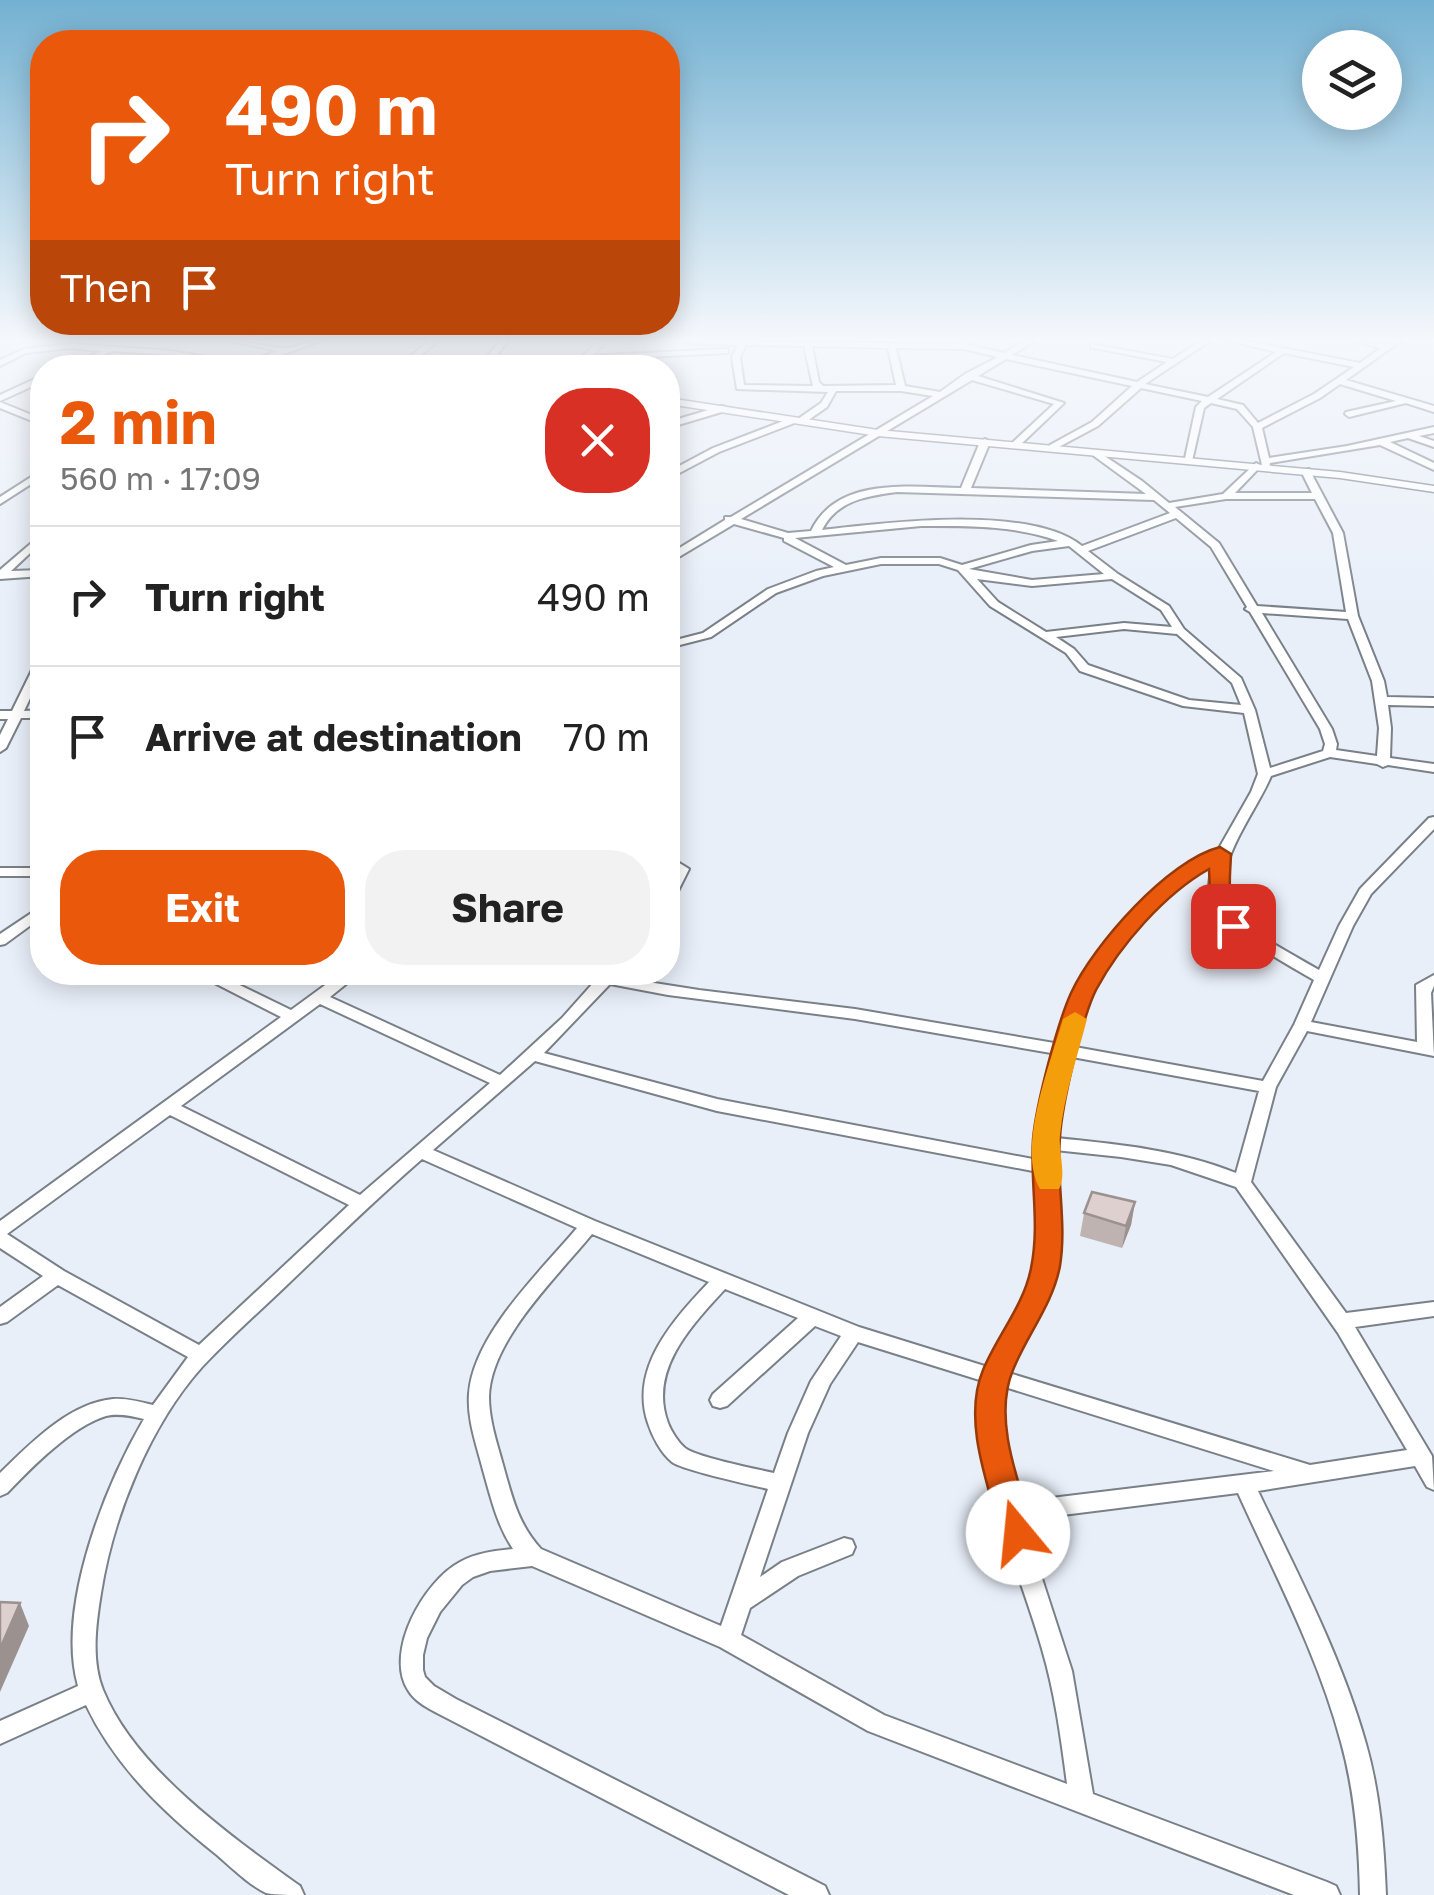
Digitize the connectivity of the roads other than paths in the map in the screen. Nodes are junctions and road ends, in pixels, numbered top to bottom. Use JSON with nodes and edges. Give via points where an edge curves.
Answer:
{"nodes":[{"id":1,"x":774,"y":429,"type":"edge"},
{"id":2,"x":850,"y":429,"type":"edge"},
{"id":3,"x":885,"y":429,"type":"edge"},
{"id":4,"x":1032,"y":429,"type":"edge"},
{"id":5,"x":1083,"y":429,"type":"edge"},
{"id":6,"x":1193,"y":429,"type":"edge"},
{"id":7,"x":1257,"y":429,"type":"edge"},
{"id":8,"x":1434,"y":430,"type":"edge"},
{"id":9,"x":878,"y":434,"type":"junction"},
{"id":10,"x":1410,"y":436,"type":"junction"},
{"id":11,"x":985,"y":442,"type":"junction"},
{"id":12,"x":1382,"y":442,"type":"junction"},
{"id":13,"x":1016,"y":444,"type":"junction"},
{"id":14,"x":1434,"y":444,"type":"edge"},
{"id":15,"x":1053,"y":447,"type":"junction"},
{"id":16,"x":1097,"y":454,"type":"junction"},
{"id":17,"x":1187,"y":461,"type":"junction"},
{"id":18,"x":1262,"y":465,"type":"junction"},
{"id":19,"x":1434,"y":467,"type":"edge"},
{"id":20,"x":680,"y":470,"type":"edge"},
{"id":21,"x":1306,"y":471,"type":"junction"},
{"id":22,"x":30,"y":480,"type":"edge"},
{"id":23,"x":966,"y":489,"type":"junction"},
{"id":24,"x":1434,"y":489,"type":"edge"},
{"id":25,"x":1226,"y":496,"type":"junction"},
{"id":26,"x":1316,"y":496,"type":"junction"},
{"id":27,"x":0,"y":501,"type":"edge"},
{"id":28,"x":1166,"y":506,"type":"junction"},
{"id":29,"x":729,"y":519,"type":"junction"},
{"id":30,"x":780,"y":535,"type":"junction"},
{"id":31,"x":814,"y":535,"type":"junction"},
{"id":32,"x":1078,"y":546,"type":"junction"},
{"id":33,"x":30,"y":548,"type":"edge"},
{"id":34,"x":680,"y":551,"type":"edge"},
{"id":35,"x":842,"y":568,"type":"junction"},
{"id":36,"x":965,"y":571,"type":"junction"},
{"id":37,"x":30,"y":574,"type":"edge"},
{"id":38,"x":0,"y":576,"type":"edge"},
{"id":39,"x":1114,"y":576,"type":"junction"},
{"id":40,"x":1252,"y":609,"type":"junction"},
{"id":41,"x":1352,"y":616,"type":"junction"},
{"id":42,"x":1180,"y":631,"type":"junction"},
{"id":43,"x":1046,"y":636,"type":"junction"},
{"id":44,"x":680,"y":641,"type":"edge"},
{"id":45,"x":30,"y":687,"type":"edge"},
{"id":46,"x":1381,"y":701,"type":"junction"},
{"id":47,"x":1434,"y":702,"type":"edge"},
{"id":48,"x":1249,"y":710,"type":"junction"},
{"id":49,"x":17,"y":714,"type":"junction"},
{"id":50,"x":30,"y":714,"type":"edge"},
{"id":51,"x":0,"y":715,"type":"edge"},
{"id":52,"x":0,"y":748,"type":"edge"},
{"id":53,"x":1329,"y":754,"type":"junction"},
{"id":54,"x":1384,"y":763,"type":"junction"},
{"id":55,"x":1434,"y":768,"type":"edge"},
{"id":56,"x":1265,"y":774,"type":"junction"},
{"id":57,"x":1433,"y":823,"type":"edge"},
{"id":58,"x":1220,"y":854,"type":"junction"},
{"id":59,"x":0,"y":872,"type":"edge"},
{"id":60,"x":30,"y":872,"type":"edge"},
{"id":61,"x":30,"y":919,"type":"edge"},
{"id":62,"x":0,"y":941,"type":"edge"},
{"id":63,"x":1321,"y":978,"type":"junction"},
{"id":64,"x":1434,"y":980,"type":"edge"},
{"id":65,"x":227,"y":985,"type":"edge"},
{"id":66,"x":335,"y":985,"type":"edge"},
{"id":67,"x":600,"y":985,"type":"edge"},
{"id":68,"x":640,"y":985,"type":"edge"},
{"id":69,"x":318,"y":997,"type":"junction"},
{"id":70,"x":291,"y":1016,"type":"junction"},
{"id":71,"x":1302,"y":1026,"type":"junction"},
{"id":72,"x":1067,"y":1048,"type":"junction"},
{"id":73,"x":1430,"y":1050,"type":"edge"},
{"id":74,"x":532,"y":1055,"type":"junction"},
{"id":75,"x":502,"y":1082,"type":"junction"},
{"id":76,"x":1268,"y":1087,"type":"junction"},
{"id":77,"x":170,"y":1108,"type":"junction"},
{"id":78,"x":1046,"y":1143,"type":"junction"},
{"id":79,"x":420,"y":1151,"type":"junction"},
{"id":80,"x":1049,"y":1168,"type":"junction"},
{"id":81,"x":1242,"y":1183,"type":"junction"},
{"id":82,"x":361,"y":1203,"type":"junction"},
{"id":83,"x":589,"y":1226,"type":"junction"},
{"id":84,"x":0,"y":1230,"type":"edge"},
{"id":85,"x":0,"y":1239,"type":"edge"},
{"id":86,"x":57,"y":1276,"type":"junction"},
{"id":87,"x":722,"y":1280,"type":"junction"},
{"id":88,"x":1434,"y":1308,"type":"edge"},
{"id":89,"x":0,"y":1317,"type":"edge"},
{"id":90,"x":812,"y":1317,"type":"junction"},
{"id":91,"x":1344,"y":1321,"type":"junction"},
{"id":92,"x":853,"y":1332,"type":"junction"},
{"id":93,"x":203,"y":1356,"type":"junction"},
{"id":94,"x":996,"y":1374,"type":"junction"},
{"id":95,"x":720,"y":1400,"type":"dead end"},
{"id":96,"x":158,"y":1415,"type":"junction"},
{"id":97,"x":1422,"y":1456,"type":"junction"},
{"id":98,"x":1306,"y":1472,"type":"junction"},
{"id":99,"x":1434,"y":1481,"type":"edge"},
{"id":100,"x":781,"y":1484,"type":"junction"},
{"id":101,"x":1244,"y":1484,"type":"junction"},
{"id":102,"x":0,"y":1487,"type":"edge"},
{"id":103,"x":1011,"y":1512,"type":"junction"},
{"id":104,"x":844,"y":1547,"type":"dead end"},
{"id":105,"x":533,"y":1556,"type":"junction"},
{"id":106,"x":744,"y":1600,"type":"junction"},
{"id":107,"x":728,"y":1640,"type":"junction"},
{"id":108,"x":91,"y":1692,"type":"junction"},
{"id":109,"x":0,"y":1733,"type":"edge"},
{"id":110,"x":1082,"y":1802,"type":"junction"},
{"id":111,"x":781,"y":1887,"type":"edge"},
{"id":112,"x":278,"y":1892,"type":"edge"},
{"id":113,"x":816,"y":1895,"type":"edge"},
{"id":114,"x":1327,"y":1895,"type":"edge"},
{"id":115,"x":1372,"y":1895,"type":"edge"}],
"edges":[{"from":1,"to":20,"type":"street"},
{"from":2,"to":9,"type":"street"},
{"from":3,"to":9,"type":"street"},
{"from":4,"to":13,"type":"street"},
{"from":5,"to":15,"type":"street"},
{"from":6,"to":17,"type":"street"},
{"from":7,"to":18,"type":"street"},
{"from":8,"to":10,"type":"street"},
{"from":9,"to":11,"type":"street"},
{"from":9,"to":29,"type":"street"},
{"from":10,"to":12,"type":"street"},
{"from":10,"to":14,"type":"street"},
{"from":11,"to":13,"type":"street"},
{"from":11,"to":23,"type":"street"},
{"from":12,"to":18,"type":"street"},
{"from":12,"to":19,"type":"street"},
{"from":13,"to":15,"type":"street"},
{"from":15,"to":16,"type":"street"},
{"from":16,"to":17,"type":"street"},
{"from":16,"to":28,"type":"street"},
{"from":17,"to":18,"type":"street"},
{"from":18,"to":21,"type":"street"},
{"from":18,"to":25,"type":"street"},
{"from":21,"to":24,"type":"street"},
{"from":21,"to":26,"type":"street"},
{"from":22,"to":27,"type":"street"},
{"from":23,"to":28,"type":"street"},
{"from":23,"to":31,"type":"street","via":[[896,489],[849,499],[831,506]]},
{"from":25,"to":26,"type":"street"},
{"from":25,"to":28,"type":"street"},
{"from":26,"to":41,"type":"street","via":[[1338,533]]},
{"from":28,"to":32,"type":"street"},
{"from":28,"to":40,"type":"street","via":[[1215,545]]},
{"from":29,"to":30,"type":"street"},
{"from":29,"to":34,"type":"street"},
{"from":30,"to":31,"type":"street"},
{"from":30,"to":35,"type":"street"},
{"from":31,"to":32,"type":"street","via":[[951,521],[1036,530]]},
{"from":32,"to":36,"type":"street","via":[[1031,548]]},
{"from":32,"to":39,"type":"street"},
{"from":33,"to":38,"type":"street"},
{"from":35,"to":36,"type":"street","via":[[905,560],[940,561]]},
{"from":35,"to":44,"type":"street","via":[[772,591],[707,634]]},
{"from":36,"to":39,"type":"street","via":[[1032,582]]},
{"from":36,"to":43,"type":"street","via":[[994,604]]},
{"from":37,"to":38,"type":"street"},
{"from":39,"to":42,"type":"street","via":[[1166,608]]},
{"from":40,"to":41,"type":"street"},
{"from":40,"to":53,"type":"street","via":[[1326,730]]},
{"from":41,"to":46,"type":"street","via":[[1374,664]]},
{"from":42,"to":43,"type":"street","via":[[1124,626]]},
{"from":42,"to":48,"type":"street","via":[[1236,681]]},
{"from":43,"to":48,"type":"street","via":[[1092,670],[1186,702]]},
{"from":45,"to":49,"type":"street"},
{"from":46,"to":47,"type":"street"},
{"from":46,"to":54,"type":"street"},
{"from":48,"to":56,"type":"street"},
{"from":49,"to":50,"type":"street"},
{"from":49,"to":51,"type":"street"},
{"from":49,"to":52,"type":"street"},
{"from":53,"to":54,"type":"street"},
{"from":53,"to":56,"type":"street"},
{"from":54,"to":55,"type":"street"},
{"from":56,"to":58,"type":"street"},
{"from":57,"to":63,"type":"street","via":[[1365,892]]},
{"from":58,"to":63,"type":"street","via":[[1222,914]]},
{"from":58,"to":72,"type":"street","via":[[1181,876],[1106,956],[1082,993]]},
{"from":59,"to":60,"type":"street"},
{"from":61,"to":62,"type":"street"},
{"from":63,"to":71,"type":"street"},
{"from":64,"to":73,"type":"street","via":[[1423,992]]},
{"from":65,"to":70,"type":"street"},
{"from":66,"to":69,"type":"street"},
{"from":67,"to":74,"type":"street"},
{"from":68,"to":72,"type":"street"},
{"from":69,"to":70,"type":"street"},
{"from":69,"to":75,"type":"street"},
{"from":70,"to":77,"type":"street"},
{"from":71,"to":73,"type":"street"},
{"from":71,"to":76,"type":"street"},
{"from":72,"to":76,"type":"street"},
{"from":72,"to":78,"type":"street"},
{"from":74,"to":75,"type":"street"},
{"from":74,"to":80,"type":"street","via":[[717,1105]]},
{"from":75,"to":79,"type":"street"},
{"from":76,"to":81,"type":"street"},
{"from":77,"to":82,"type":"street"},
{"from":77,"to":84,"type":"street"},
{"from":78,"to":80,"type":"street"},
{"from":78,"to":81,"type":"street","via":[[1160,1158]]},
{"from":79,"to":82,"type":"street"},
{"from":79,"to":83,"type":"street"},
{"from":80,"to":94,"type":"street","via":[[1045,1268]]},
{"from":81,"to":91,"type":"street"},
{"from":82,"to":93,"type":"street"},
{"from":83,"to":87,"type":"street"},
{"from":83,"to":105,"type":"street","via":[[502,1338],[479,1393],[513,1536]]},
{"from":85,"to":86,"type":"street"},
{"from":86,"to":89,"type":"street"},
{"from":86,"to":93,"type":"street"},
{"from":87,"to":90,"type":"street"},
{"from":87,"to":100,"type":"street","via":[[657,1363],[650,1382],[658,1421],[680,1456]]},
{"from":88,"to":91,"type":"street"},
{"from":90,"to":92,"type":"street"},
{"from":90,"to":95,"type":"street"},
{"from":91,"to":97,"type":"street"},
{"from":92,"to":94,"type":"street"},
{"from":92,"to":100,"type":"street","via":[[820,1382]]},
{"from":93,"to":96,"type":"street"},
{"from":94,"to":98,"type":"street"},
{"from":94,"to":103,"type":"street","via":[[991,1416]]},
{"from":96,"to":102,"type":"street","via":[[108,1406],[90,1413]]},
{"from":96,"to":108,"type":"street","via":[[105,1526],[84,1658]]},
{"from":97,"to":98,"type":"street"},
{"from":97,"to":99,"type":"street"},
{"from":98,"to":101,"type":"street"},
{"from":100,"to":106,"type":"street"},
{"from":101,"to":103,"type":"street"},
{"from":101,"to":115,"type":"street","via":[[1354,1742]]},
{"from":103,"to":110,"type":"street","via":[[1069,1704]]},
{"from":104,"to":106,"type":"street","via":[[790,1568]]},
{"from":105,"to":107,"type":"street"},
{"from":105,"to":111,"type":"street","via":[[464,1571],[439,1596],[408,1659],[416,1684]]},
{"from":106,"to":107,"type":"street"},
{"from":107,"to":110,"type":"street","via":[[876,1724]]},
{"from":108,"to":109,"type":"street"},
{"from":108,"to":112,"type":"street","via":[[112,1734],[161,1787]]},
{"from":110,"to":114,"type":"street"},
{"from":111,"to":113,"type":"street"}]}
